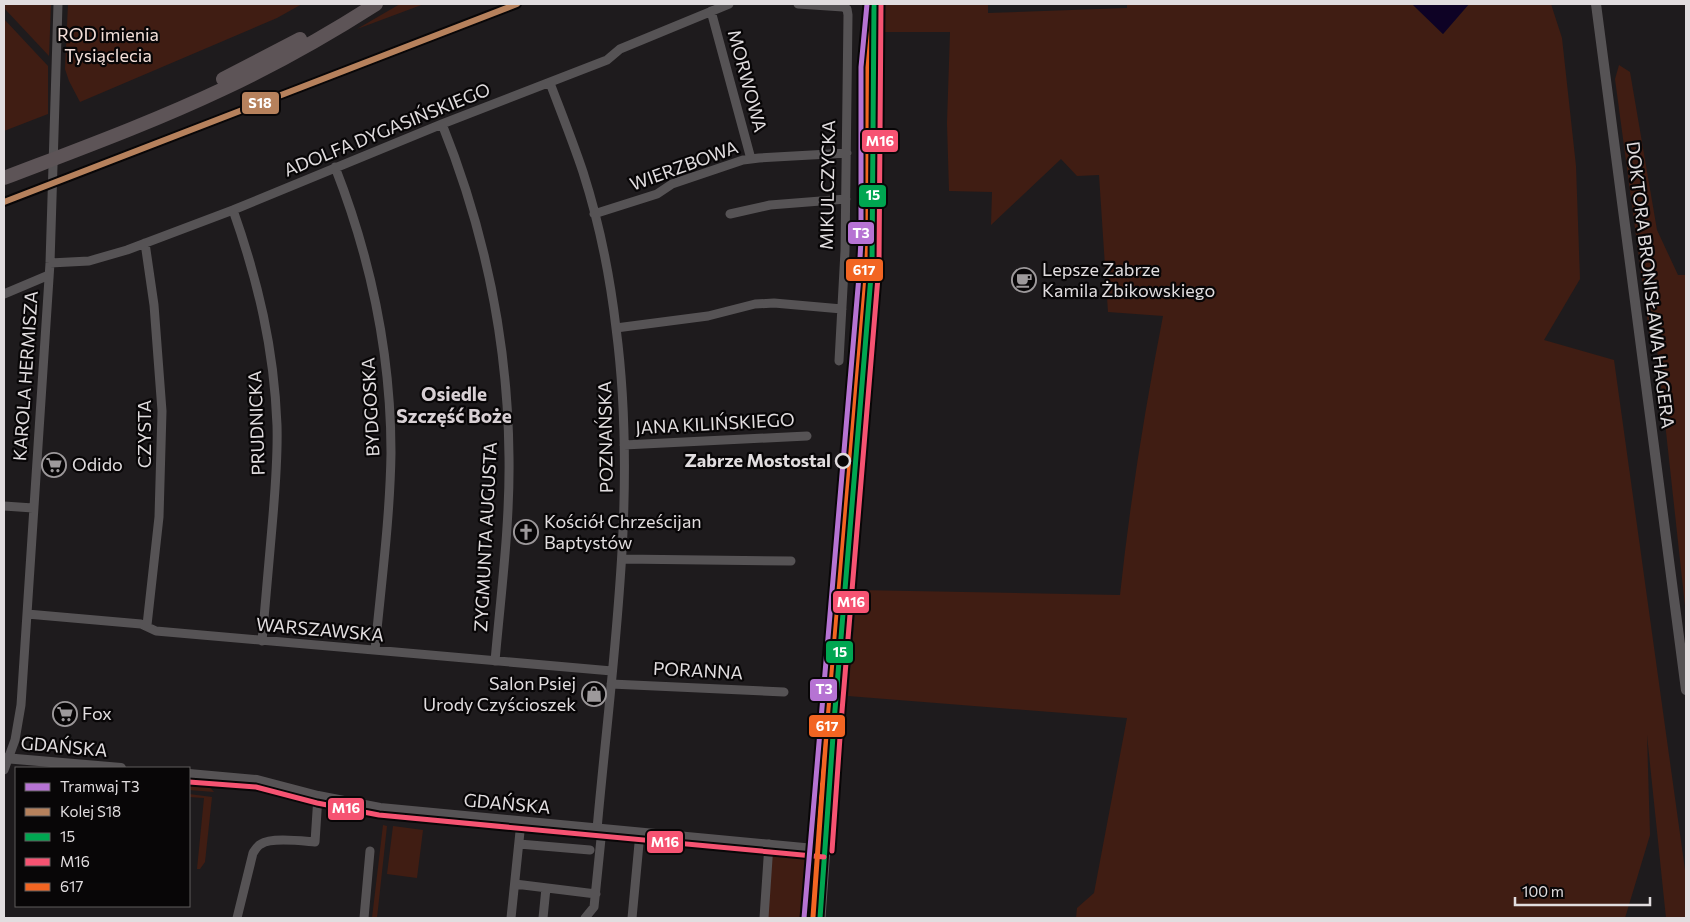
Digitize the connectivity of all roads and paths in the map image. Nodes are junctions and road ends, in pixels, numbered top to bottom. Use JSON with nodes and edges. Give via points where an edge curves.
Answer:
{"nodes":[{"id":1,"x":58,"y":4,"type":"edge"},
{"id":2,"x":358,"y":4,"type":"edge"},
{"id":3,"x":376,"y":4,"type":"edge"},
{"id":4,"x":729,"y":4,"type":"edge"},
{"id":5,"x":798,"y":4,"type":"edge"},
{"id":6,"x":874,"y":4,"type":"edge"},
{"id":7,"x":1596,"y":4,"type":"edge"},
{"id":8,"x":711,"y":11,"type":"junction"},
{"id":9,"x":550,"y":82,"type":"junction"},
{"id":10,"x":442,"y":124,"type":"junction"},
{"id":11,"x":846,"y":152,"type":"junction"},
{"id":12,"x":751,"y":159,"type":"junction"},
{"id":13,"x":335,"y":167,"type":"junction"},
{"id":14,"x":4,"y":169,"type":"edge"},
{"id":15,"x":4,"y":178,"type":"edge"},
{"id":16,"x":846,"y":199,"type":"junction"},
{"id":17,"x":232,"y":210,"type":"junction"},
{"id":18,"x":594,"y":214,"type":"junction"},
{"id":19,"x":730,"y":214,"type":"dead end"},
{"id":20,"x":145,"y":243,"type":"junction"},
{"id":21,"x":50,"y":263,"type":"junction"},
{"id":22,"x":49,"y":275,"type":"junction"},
{"id":23,"x":4,"y":294,"type":"edge"},
{"id":24,"x":842,"y":309,"type":"junction"},
{"id":25,"x":616,"y":328,"type":"junction"},
{"id":26,"x":839,"y":360,"type":"dead end"},
{"id":27,"x":807,"y":436,"type":"dead end"},
{"id":28,"x":624,"y":445,"type":"junction"},
{"id":29,"x":4,"y":506,"type":"edge"},
{"id":30,"x":33,"y":508,"type":"junction"},
{"id":31,"x":622,"y":559,"type":"junction"},
{"id":32,"x":791,"y":561,"type":"dead end"},
{"id":33,"x":27,"y":614,"type":"junction"},
{"id":34,"x":147,"y":626,"type":"junction"},
{"id":35,"x":262,"y":641,"type":"junction"},
{"id":36,"x":375,"y":650,"type":"junction"},
{"id":37,"x":495,"y":661,"type":"junction"},
{"id":38,"x":612,"y":671,"type":"junction"},
{"id":39,"x":611,"y":684,"type":"junction"},
{"id":40,"x":1686,"y":690,"type":"edge"},
{"id":41,"x":784,"y":692,"type":"dead end"},
{"id":42,"x":6,"y":759,"type":"edge"},
{"id":43,"x":108,"y":767,"type":"edge"},
{"id":44,"x":4,"y":770,"type":"edge"},
{"id":45,"x":190,"y":774,"type":"edge"},
{"id":46,"x":318,"y":796,"type":"junction"},
{"id":47,"x":522,"y":822,"type":"junction"},
{"id":48,"x":600,"y":829,"type":"junction"},
{"id":49,"x":640,"y":833,"type":"junction"},
{"id":50,"x":519,"y":844,"type":"junction"},
{"id":51,"x":769,"y":844,"type":"junction"},
{"id":52,"x":590,"y":850,"type":"dead end"},
{"id":53,"x":825,"y":850,"type":"junction"},
{"id":54,"x":370,"y":851,"type":"dead end"},
{"id":55,"x":515,"y":884,"type":"junction"},
{"id":56,"x":546,"y":888,"type":"junction"},
{"id":57,"x":596,"y":894,"type":"junction"},
{"id":58,"x":237,"y":918,"type":"edge"},
{"id":59,"x":364,"y":918,"type":"edge"},
{"id":60,"x":511,"y":918,"type":"edge"},
{"id":61,"x":543,"y":918,"type":"edge"},
{"id":62,"x":584,"y":918,"type":"edge"},
{"id":63,"x":632,"y":918,"type":"edge"},
{"id":64,"x":764,"y":918,"type":"edge"},
{"id":65,"x":820,"y":918,"type":"edge"}],
"edges":[{"from":1,"to":21,"type":"street","name":"KAROLA HERMISZA"},
{"from":2,"to":14,"type":"main road","via":[[224,79]]},
{"from":3,"to":15,"type":"main road","via":[[307,46],[222,90]]},
{"from":4,"to":8,"type":"street","name":"ADOLFA DYGASIŃSKIEGO"},
{"from":5,"to":11,"type":"street","name":"MIKULCZYCKA","via":[[847,10]]},
{"from":6,"to":53,"type":"main road","via":[[872,264]]},
{"from":7,"to":40,"type":"street","name":"DOKTORA BRONISŁAWA HAGERA"},
{"from":8,"to":9,"type":"street","name":"ADOLFA DYGASIŃSKIEGO","via":[[620,49],[607,60]]},
{"from":8,"to":12,"type":"street","name":"MORWOWA"},
{"from":9,"to":10,"type":"street","name":"ADOLFA DYGASIŃSKIEGO"},
{"from":9,"to":18,"type":"street","name":"POZNAŃSKA","via":[[583,173]]},
{"from":10,"to":13,"type":"street","name":"ADOLFA DYGASIŃSKIEGO"},
{"from":10,"to":37,"type":"street","name":"ZYGMUNTA AUGUSTA","via":[[482,242],[506,376],[509,491]]},
{"from":11,"to":12,"type":"street","name":"WIERZBOWA"},
{"from":11,"to":16,"type":"street","name":"MIKULCZYCKA"},
{"from":12,"to":18,"type":"street","name":"WIERZBOWA","via":[[714,169],[672,184],[657,194]]},
{"from":13,"to":17,"type":"street","name":"ADOLFA DYGASIŃSKIEGO"},
{"from":13,"to":36,"type":"street","name":"BYDGOSKA","via":[[370,274],[389,399],[390,477]]},
{"from":16,"to":19,"type":"street","via":[[775,204]]},
{"from":16,"to":24,"type":"street","name":"MIKULCZYCKA"},
{"from":17,"to":20,"type":"street","name":"ADOLFA DYGASIŃSKIEGO"},
{"from":17,"to":35,"type":"street","name":"PRUDNICKA","via":[[265,316],[276,397],[276,479]]},
{"from":18,"to":25,"type":"street","name":"POZNAŃSKA"},
{"from":20,"to":21,"type":"street","name":"ADOLFA DYGASIŃSKIEGO","via":[[98,259]]},
{"from":20,"to":34,"type":"street","name":"CZYSTA","via":[[154,305],[162,420],[159,517]]},
{"from":21,"to":22,"type":"street","name":"KAROLA HERMISZA"},
{"from":22,"to":23,"type":"street","name":"KAROLA HERMISZA"},
{"from":22,"to":30,"type":"street","name":"KAROLA HERMISZA"},
{"from":24,"to":25,"type":"street","via":[[755,304],[708,316]]},
{"from":24,"to":26,"type":"street","name":"MIKULCZYCKA"},
{"from":25,"to":28,"type":"street","name":"POZNAŃSKA"},
{"from":27,"to":28,"type":"street","name":"JANA KILIŃSKIEGO"},
{"from":28,"to":31,"type":"street","name":"POZNAŃSKA"},
{"from":29,"to":30,"type":"street"},
{"from":30,"to":33,"type":"street","name":"KAROLA HERMISZA"},
{"from":31,"to":32,"type":"street"},
{"from":31,"to":38,"type":"street","name":"POZNAŃSKA"},
{"from":33,"to":34,"type":"street","name":"WARSZAWSKA"},
{"from":33,"to":42,"type":"street","name":"KAROLA HERMISZA","via":[[20,717]]},
{"from":34,"to":35,"type":"street","name":"WARSZAWSKA","via":[[156,631]]},
{"from":35,"to":36,"type":"street","name":"WARSZAWSKA"},
{"from":36,"to":37,"type":"street","name":"WARSZAWSKA"},
{"from":37,"to":38,"type":"street","name":"WARSZAWSKA"},
{"from":38,"to":39,"type":"street","name":"POZNAŃSKA"},
{"from":39,"to":41,"type":"street","name":"PORANNA"},
{"from":39,"to":48,"type":"street","name":"POZNAŃSKA"},
{"from":42,"to":43,"type":"street","name":"GDAŃSKA"},
{"from":42,"to":44,"type":"street","name":"KAROLA HERMISZA"},
{"from":45,"to":46,"type":"street","name":"GDAŃSKA","via":[[257,780]]},
{"from":46,"to":47,"type":"street","name":"GDAŃSKA","via":[[380,808]]},
{"from":46,"to":58,"type":"street","via":[[314,842],[273,841],[256,848]]},
{"from":47,"to":48,"type":"street","name":"GDAŃSKA"},
{"from":47,"to":50,"type":"street"},
{"from":48,"to":49,"type":"street","name":"GDAŃSKA"},
{"from":48,"to":57,"type":"street","name":"POZNAŃSKA"},
{"from":49,"to":51,"type":"street","name":"GDAŃSKA"},
{"from":49,"to":63,"type":"street"},
{"from":50,"to":52,"type":"street"},
{"from":50,"to":55,"type":"street"},
{"from":51,"to":53,"type":"street","name":"GDAŃSKA"},
{"from":51,"to":64,"type":"street"},
{"from":53,"to":65,"type":"main road"},
{"from":54,"to":59,"type":"street"},
{"from":55,"to":56,"type":"street"},
{"from":55,"to":60,"type":"street"},
{"from":56,"to":57,"type":"street"},
{"from":56,"to":61,"type":"street"},
{"from":57,"to":62,"type":"street","name":"POZNAŃSKA","via":[[594,907]]}]}
